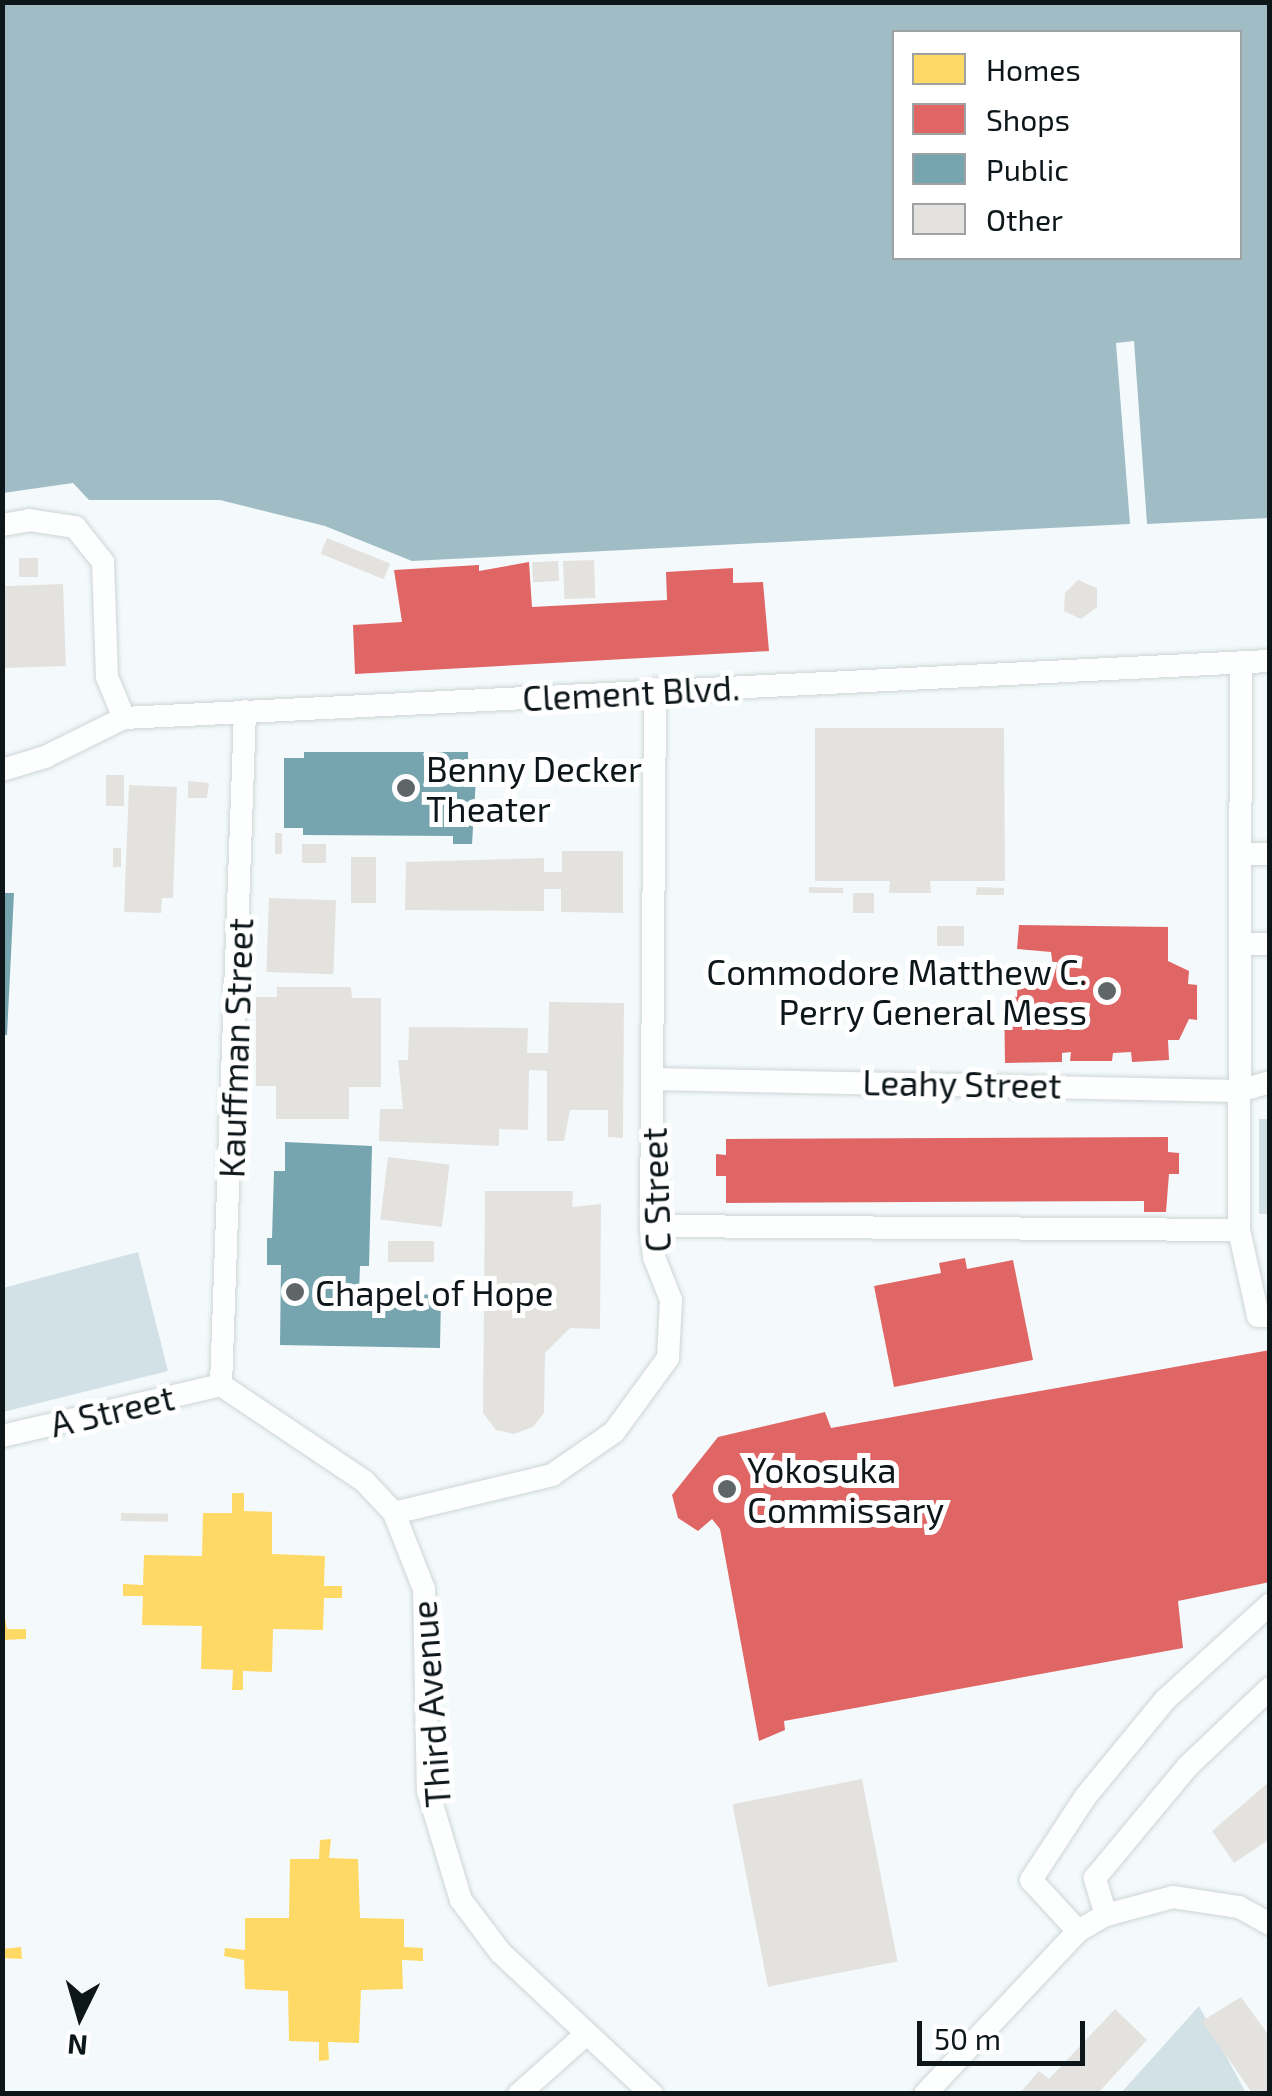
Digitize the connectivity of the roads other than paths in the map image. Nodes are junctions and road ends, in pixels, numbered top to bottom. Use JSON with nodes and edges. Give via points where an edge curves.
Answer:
{"nodes":[{"id":1,"x":2,"y":524,"type":"edge"},
{"id":2,"x":1270,"y":660,"type":"edge"},
{"id":3,"x":1240,"y":664,"type":"junction"},
{"id":4,"x":655,"y":690,"type":"junction"},
{"id":5,"x":245,"y":711,"type":"junction"},
{"id":6,"x":124,"y":718,"type":"junction"},
{"id":7,"x":2,"y":770,"type":"edge"},
{"id":8,"x":1244,"y":854,"type":"junction"},
{"id":9,"x":1270,"y":854,"type":"edge"},
{"id":10,"x":1244,"y":944,"type":"junction"},
{"id":11,"x":1270,"y":944,"type":"edge"},
{"id":12,"x":652,"y":1078,"type":"junction"},
{"id":13,"x":1270,"y":1082,"type":"edge"},
{"id":14,"x":1239,"y":1090,"type":"junction"},
{"id":15,"x":651,"y":1226,"type":"junction"},
{"id":16,"x":1239,"y":1230,"type":"junction"},
{"id":17,"x":1270,"y":1316,"type":"edge"},
{"id":18,"x":221,"y":1385,"type":"junction"},
{"id":19,"x":2,"y":1436,"type":"edge"},
{"id":20,"x":394,"y":1514,"type":"junction"},
{"id":21,"x":1270,"y":1604,"type":"edge"},
{"id":22,"x":1270,"y":1688,"type":"edge"},
{"id":23,"x":1106,"y":1915,"type":"junction"},
{"id":24,"x":1270,"y":1924,"type":"edge"},
{"id":25,"x":1078,"y":1931,"type":"junction"},
{"id":26,"x":584,"y":2036,"type":"junction"},
{"id":27,"x":520,"y":2094,"type":"edge"},
{"id":28,"x":652,"y":2094,"type":"edge"},
{"id":29,"x":925,"y":2094,"type":"edge"}],
"edges":[{"from":1,"to":6,"type":"street","via":[[29,520],[75,527],[103,562],[107,677]]},
{"from":2,"to":3,"type":"street","name":"Clement Blvd."},
{"from":3,"to":4,"type":"street","name":"Clement Blvd."},
{"from":3,"to":8,"type":"street"},
{"from":4,"to":5,"type":"street","name":"Clement Blvd."},
{"from":4,"to":12,"type":"street","name":"C Street"},
{"from":5,"to":6,"type":"street","name":"Clement Blvd."},
{"from":5,"to":18,"type":"street","name":"Kauffman Street"},
{"from":6,"to":7,"type":"street","name":"Clement Blvd."},
{"from":8,"to":9,"type":"street"},
{"from":8,"to":10,"type":"street"},
{"from":10,"to":11,"type":"street"},
{"from":10,"to":14,"type":"street"},
{"from":12,"to":14,"type":"street","name":"Leahy Street"},
{"from":12,"to":15,"type":"street","name":"C Street"},
{"from":13,"to":14,"type":"street","name":"Leahy Street"},
{"from":14,"to":16,"type":"street"},
{"from":15,"to":16,"type":"street"},
{"from":15,"to":20,"type":"street","name":"C Street","via":[[654,1257],[671,1300],[668,1358],[614,1432],[552,1475]]},
{"from":16,"to":17,"type":"street","via":[[1258,1316]]},
{"from":18,"to":19,"type":"street","name":"A Street"},
{"from":18,"to":20,"type":"street","name":"Third Avenue","via":[[364,1480]]},
{"from":20,"to":26,"type":"street","name":"Third Avenue","via":[[424,1589],[428,1791],[461,1900],[500,1952]]},
{"from":21,"to":25,"type":"street","via":[[1165,1700],[1086,1796],[1031,1880]]},
{"from":22,"to":23,"type":"street","via":[[1187,1768],[1096,1878]]},
{"from":23,"to":24,"type":"street","via":[[1173,1897],[1238,1907]]},
{"from":23,"to":25,"type":"street"},
{"from":25,"to":29,"type":"street"},
{"from":26,"to":27,"type":"street"},
{"from":26,"to":28,"type":"street","name":"Third Avenue"}]}
